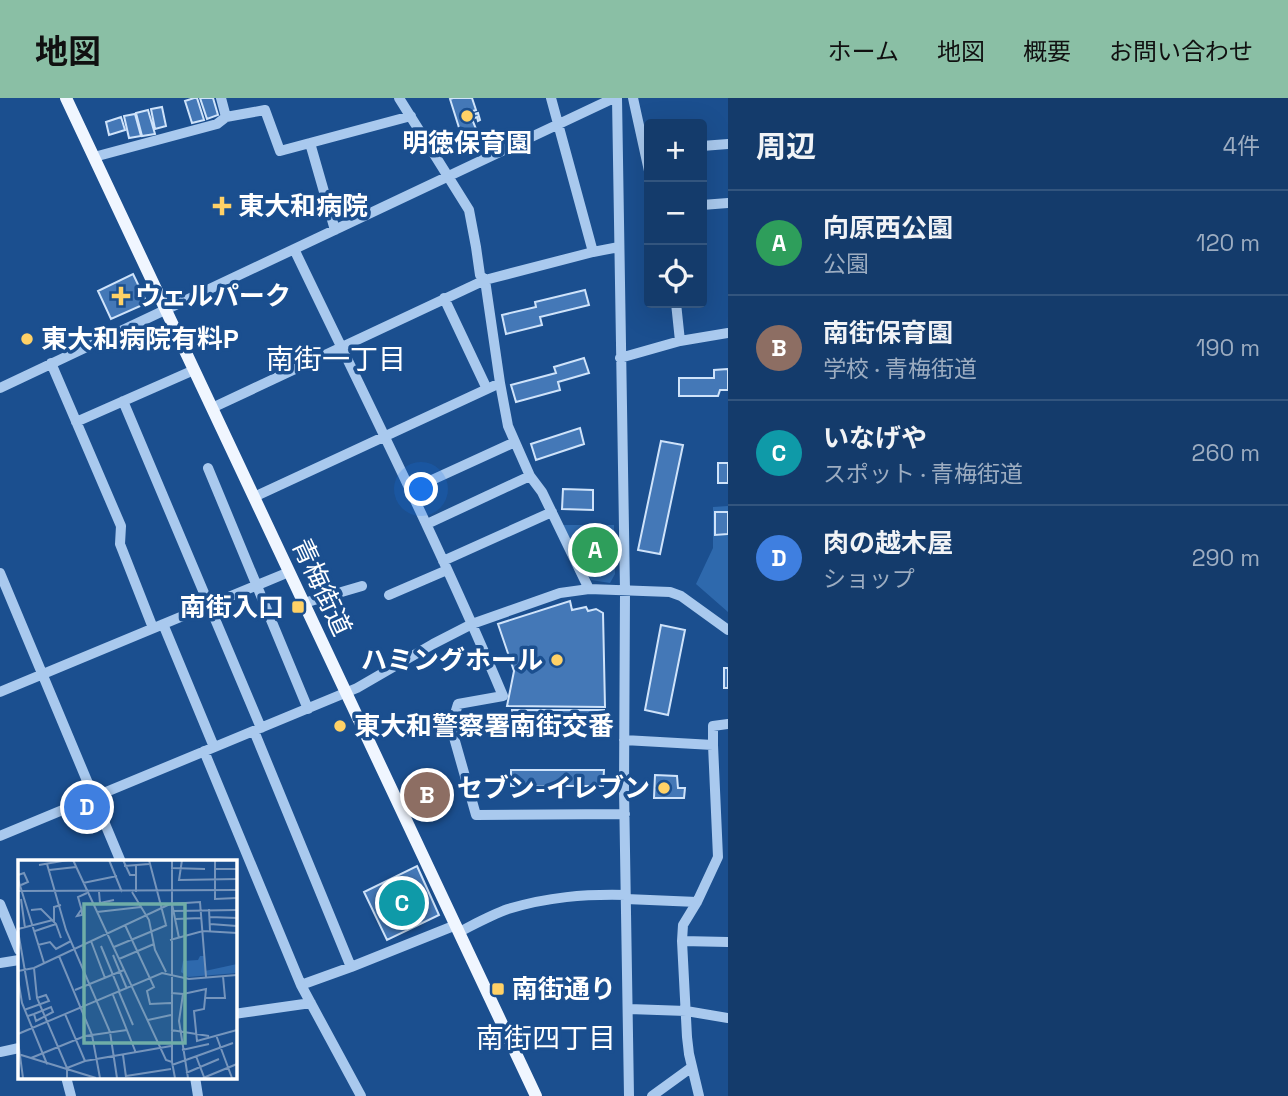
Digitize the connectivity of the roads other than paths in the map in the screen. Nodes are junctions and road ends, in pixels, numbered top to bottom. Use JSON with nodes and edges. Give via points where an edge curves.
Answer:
{"nodes":[{"id":1,"x":66,"y":98,"type":"edge"},
{"id":2,"x":221,"y":98,"type":"edge"},
{"id":3,"x":399,"y":98,"type":"edge"},
{"id":4,"x":551,"y":98,"type":"edge"},
{"id":5,"x":615,"y":98,"type":"edge"},
{"id":6,"x":633,"y":98,"type":"edge"},
{"id":7,"x":411,"y":116,"type":"junction"},
{"id":8,"x":226,"y":117,"type":"junction"},
{"id":9,"x":558,"y":124,"type":"junction"},
{"id":10,"x":644,"y":139,"type":"edge"},
{"id":11,"x":310,"y":143,"type":"junction"},
{"id":12,"x":728,"y":144,"type":"edge"},
{"id":13,"x":707,"y":146,"type":"edge"},
{"id":14,"x":93,"y":157,"type":"junction"},
{"id":15,"x":448,"y":177,"type":"junction"},
{"id":16,"x":728,"y":203,"type":"edge"},
{"id":17,"x":707,"y":205,"type":"edge"},
{"id":18,"x":335,"y":230,"type":"junction"},
{"id":19,"x":619,"y":247,"type":"junction"},
{"id":20,"x":294,"y":249,"type":"junction"},
{"id":21,"x":593,"y":252,"type":"junction"},
{"id":22,"x":485,"y":280,"type":"junction"},
{"id":23,"x":444,"y":298,"type":"junction"},
{"id":24,"x":677,"y":308,"type":"edge"},
{"id":25,"x":166,"y":310,"type":"junction"},
{"id":26,"x":728,"y":333,"type":"edge"},
{"id":27,"x":680,"y":341,"type":"junction"},
{"id":28,"x":341,"y":347,"type":"junction"},
{"id":29,"x":620,"y":358,"type":"junction"},
{"id":30,"x":51,"y":363,"type":"junction"},
{"id":31,"x":194,"y":370,"type":"junction"},
{"id":32,"x":500,"y":383,"type":"junction"},
{"id":33,"x":0,"y":388,"type":"edge"},
{"id":34,"x":487,"y":388,"type":"junction"},
{"id":35,"x":124,"y":401,"type":"junction"},
{"id":36,"x":212,"y":408,"type":"junction"},
{"id":37,"x":76,"y":422,"type":"junction"},
{"id":38,"x":384,"y":436,"type":"junction"},
{"id":39,"x":515,"y":442,"type":"junction"},
{"id":40,"x":208,"y":468,"type":"dead end"},
{"id":41,"x":530,"y":476,"type":"junction"},
{"id":42,"x":410,"y":490,"type":"junction"},
{"id":43,"x":254,"y":497,"type":"junction"},
{"id":44,"x":552,"y":512,"type":"junction"},
{"id":45,"x":427,"y":524,"type":"junction"},
{"id":46,"x":445,"y":566,"type":"junction"},
{"id":47,"x":289,"y":572,"type":"junction"},
{"id":48,"x":0,"y":573,"type":"edge"},
{"id":49,"x":257,"y":585,"type":"junction"},
{"id":50,"x":362,"y":586,"type":"dead end"},
{"id":51,"x":589,"y":589,"type":"junction"},
{"id":52,"x":625,"y":591,"type":"junction"},
{"id":53,"x":389,"y":595,"type":"dead end"},
{"id":54,"x":12,"y":601,"type":"junction"},
{"id":55,"x":304,"y":603,"type":"junction"},
{"id":56,"x":209,"y":605,"type":"junction"},
{"id":57,"x":0,"y":606,"type":"edge"},
{"id":58,"x":472,"y":624,"type":"junction"},
{"id":59,"x":158,"y":626,"type":"junction"},
{"id":60,"x":728,"y":630,"type":"edge"},
{"id":61,"x":43,"y":674,"type":"junction"},
{"id":62,"x":0,"y":692,"type":"edge"},
{"id":63,"x":346,"y":693,"type":"junction"},
{"id":64,"x":308,"y":709,"type":"junction"},
{"id":65,"x":728,"y":724,"type":"edge"},
{"id":66,"x":258,"y":729,"type":"junction"},
{"id":67,"x":624,"y":740,"type":"junction"},
{"id":68,"x":713,"y":745,"type":"junction"},
{"id":69,"x":209,"y":749,"type":"junction"},
{"id":70,"x":94,"y":797,"type":"junction"},
{"id":71,"x":625,"y":814,"type":"junction"},
{"id":72,"x":0,"y":836,"type":"edge"},
{"id":73,"x":120,"y":860,"type":"edge"},
{"id":74,"x":626,"y":897,"type":"junction"},
{"id":75,"x":697,"y":902,"type":"junction"},
{"id":76,"x":0,"y":904,"type":"edge"},
{"id":77,"x":457,"y":929,"type":"junction"},
{"id":78,"x":682,"y":941,"type":"junction"},
{"id":79,"x":728,"y":942,"type":"edge"},
{"id":80,"x":18,"y":948,"type":"edge"},
{"id":81,"x":18,"y":960,"type":"edge"},
{"id":82,"x":0,"y":963,"type":"edge"},
{"id":83,"x":351,"y":967,"type":"junction"},
{"id":84,"x":301,"y":985,"type":"junction"},
{"id":85,"x":311,"y":1003,"type":"junction"},
{"id":86,"x":629,"y":1009,"type":"junction"},
{"id":87,"x":686,"y":1011,"type":"junction"},
{"id":88,"x":236,"y":1014,"type":"edge"},
{"id":89,"x":728,"y":1018,"type":"edge"},
{"id":90,"x":18,"y":1048,"type":"edge"},
{"id":91,"x":0,"y":1052,"type":"edge"},
{"id":92,"x":692,"y":1067,"type":"junction"},
{"id":93,"x":67,"y":1079,"type":"edge"},
{"id":94,"x":71,"y":1096,"type":"edge"},
{"id":95,"x":361,"y":1096,"type":"edge"},
{"id":96,"x":536,"y":1096,"type":"edge"},
{"id":97,"x":629,"y":1096,"type":"edge"},
{"id":98,"x":652,"y":1096,"type":"edge"},
{"id":99,"x":699,"y":1096,"type":"edge"}],
"edges":[{"from":1,"to":14,"type":"main road","name":"青梅街道"},
{"from":2,"to":8,"type":"street"},
{"from":3,"to":7,"type":"street"},
{"from":4,"to":9,"type":"street"},
{"from":5,"to":9,"type":"street"},
{"from":5,"to":19,"type":"street"},
{"from":6,"to":10,"type":"street"},
{"from":7,"to":11,"type":"street"},
{"from":7,"to":15,"type":"street"},
{"from":8,"to":11,"type":"street","via":[[265,110],[279,152]]},
{"from":8,"to":14,"type":"street","via":[[217,124]]},
{"from":9,"to":15,"type":"street"},
{"from":9,"to":21,"type":"street"},
{"from":11,"to":18,"type":"street"},
{"from":12,"to":13,"type":"street"},
{"from":14,"to":25,"type":"main road","name":"青梅街道"},
{"from":15,"to":18,"type":"street"},
{"from":15,"to":22,"type":"street","via":[[469,210],[480,275]]},
{"from":16,"to":17,"type":"street"},
{"from":18,"to":20,"type":"street"},
{"from":19,"to":21,"type":"street"},
{"from":19,"to":29,"type":"street"},
{"from":20,"to":25,"type":"street"},
{"from":20,"to":28,"type":"street"},
{"from":21,"to":22,"type":"street"},
{"from":22,"to":23,"type":"street"},
{"from":22,"to":32,"type":"street"},
{"from":23,"to":28,"type":"street"},
{"from":23,"to":34,"type":"street"},
{"from":24,"to":27,"type":"street"},
{"from":25,"to":30,"type":"street"},
{"from":25,"to":31,"type":"main road","name":"青梅街道"},
{"from":26,"to":27,"type":"street"},
{"from":27,"to":29,"type":"street"},
{"from":28,"to":36,"type":"street"},
{"from":28,"to":38,"type":"street"},
{"from":29,"to":52,"type":"street"},
{"from":30,"to":33,"type":"street"},
{"from":30,"to":37,"type":"street"},
{"from":31,"to":35,"type":"street"},
{"from":31,"to":36,"type":"main road","name":"青梅街道"},
{"from":32,"to":34,"type":"street"},
{"from":32,"to":39,"type":"street"},
{"from":34,"to":38,"type":"street"},
{"from":35,"to":37,"type":"street"},
{"from":35,"to":56,"type":"street"},
{"from":36,"to":43,"type":"main road","name":"青梅街道"},
{"from":37,"to":59,"type":"street","via":[[121,526],[120,544]]},
{"from":38,"to":42,"type":"street"},
{"from":38,"to":43,"type":"street"},
{"from":39,"to":41,"type":"street"},
{"from":39,"to":42,"type":"street"},
{"from":40,"to":49,"type":"street"},
{"from":41,"to":44,"type":"street"},
{"from":41,"to":45,"type":"street"},
{"from":42,"to":45,"type":"street"},
{"from":43,"to":47,"type":"main road","name":"青梅街道"},
{"from":44,"to":46,"type":"street"},
{"from":44,"to":51,"type":"street"},
{"from":45,"to":46,"type":"street"},
{"from":46,"to":53,"type":"street"},
{"from":46,"to":58,"type":"street"},
{"from":47,"to":49,"type":"street"},
{"from":47,"to":55,"type":"main road","name":"青梅街道"},
{"from":48,"to":54,"type":"street"},
{"from":49,"to":56,"type":"street"},
{"from":49,"to":64,"type":"street"},
{"from":50,"to":55,"type":"street"},
{"from":51,"to":52,"type":"street"},
{"from":51,"to":58,"type":"street","via":[[561,593]]},
{"from":52,"to":60,"type":"street","via":[[681,596]]},
{"from":52,"to":67,"type":"street"},
{"from":54,"to":57,"type":"street"},
{"from":54,"to":61,"type":"street"},
{"from":55,"to":63,"type":"main road","name":"青梅街道"},
{"from":56,"to":59,"type":"street"},
{"from":56,"to":66,"type":"street"},
{"from":58,"to":63,"type":"street"},
{"from":58,"to":71,"type":"street","via":[[503,696],[458,704],[450,727],[476,815]]},
{"from":59,"to":61,"type":"street"},
{"from":59,"to":69,"type":"street"},
{"from":61,"to":62,"type":"street"},
{"from":61,"to":70,"type":"street"},
{"from":63,"to":64,"type":"street"},
{"from":63,"to":77,"type":"main road","name":"青梅街道"},
{"from":64,"to":66,"type":"street"},
{"from":65,"to":68,"type":"street","via":[[713,726]]},
{"from":66,"to":69,"type":"street"},
{"from":66,"to":83,"type":"street"},
{"from":67,"to":68,"type":"street"},
{"from":67,"to":71,"type":"street"},
{"from":68,"to":75,"type":"street","via":[[718,857]]},
{"from":69,"to":70,"type":"street"},
{"from":69,"to":84,"type":"street"},
{"from":70,"to":72,"type":"street"},
{"from":70,"to":73,"type":"street"},
{"from":71,"to":74,"type":"street"},
{"from":74,"to":75,"type":"street"},
{"from":74,"to":77,"type":"street","via":[[572,895],[507,910]]},
{"from":74,"to":86,"type":"street"},
{"from":75,"to":78,"type":"street","via":[[683,925]]},
{"from":76,"to":80,"type":"street"},
{"from":77,"to":83,"type":"street"},
{"from":77,"to":96,"type":"main road","name":"青梅街道"},
{"from":78,"to":79,"type":"street"},
{"from":78,"to":87,"type":"street"},
{"from":81,"to":82,"type":"street"},
{"from":83,"to":84,"type":"street"},
{"from":84,"to":85,"type":"street"},
{"from":85,"to":88,"type":"street"},
{"from":85,"to":95,"type":"street"},
{"from":86,"to":87,"type":"street"},
{"from":86,"to":97,"type":"street"},
{"from":87,"to":89,"type":"street"},
{"from":87,"to":92,"type":"street"},
{"from":90,"to":91,"type":"street"},
{"from":92,"to":98,"type":"street"},
{"from":92,"to":99,"type":"street"},
{"from":93,"to":94,"type":"street"}]}
